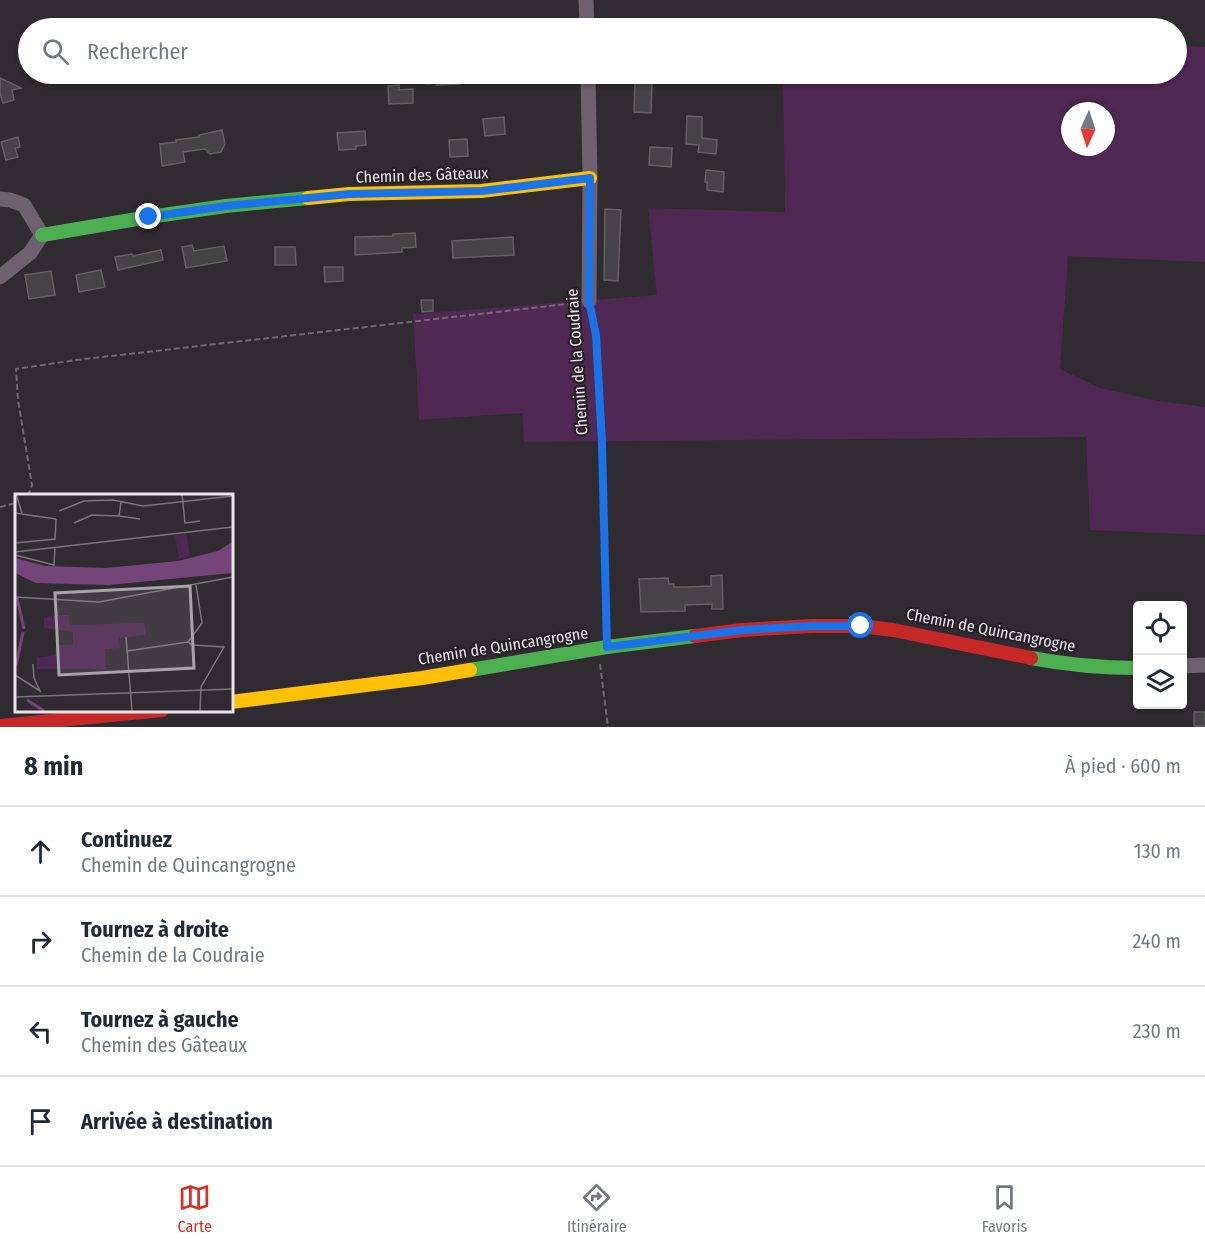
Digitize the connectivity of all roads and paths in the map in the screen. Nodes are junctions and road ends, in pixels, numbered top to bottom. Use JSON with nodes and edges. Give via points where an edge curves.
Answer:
{"nodes":[{"id":1,"x":586,"y":0,"type":"edge"},
{"id":2,"x":587,"y":18,"type":"edge"},
{"id":3,"x":588,"y":84,"type":"edge"},
{"id":4,"x":590,"y":178,"type":"junction"},
{"id":5,"x":0,"y":199,"type":"edge"},
{"id":6,"x":42,"y":235,"type":"junction"},
{"id":7,"x":0,"y":277,"type":"edge"},
{"id":8,"x":589,"y":301,"type":"junction"},
{"id":9,"x":29,"y":494,"type":"edge"},
{"id":10,"x":15,"y":503,"type":"edge"},
{"id":11,"x":0,"y":507,"type":"edge"},
{"id":12,"x":602,"y":648,"type":"junction"},
{"id":13,"x":1205,"y":665,"type":"edge"},
{"id":14,"x":1187,"y":666,"type":"edge"},
{"id":15,"x":1133,"y":668,"type":"edge"},
{"id":16,"x":232,"y":702,"type":"edge"},
{"id":17,"x":151,"y":712,"type":"edge"},
{"id":18,"x":0,"y":726,"type":"edge"},
{"id":19,"x":608,"y":727,"type":"edge"}],
"edges":[{"from":1,"to":2,"type":"street"},
{"from":3,"to":4,"type":"street","name":"Chemin de la Coudraie"},
{"from":4,"to":6,"type":"street","name":"Chemin des Gâteaux","via":[[482,191],[349,194],[226,206]]},
{"from":4,"to":8,"type":"street","name":"Chemin de la Coudraie"},
{"from":5,"to":6,"type":"street","via":[[24,205]]},
{"from":6,"to":7,"type":"street","via":[[30,253]]},
{"from":8,"to":9,"type":"path","via":[[16,369],[32,485]]},
{"from":8,"to":12,"type":"path","name":"Chemin de la Coudraie","via":[[596,335],[602,443]]},
{"from":10,"to":11,"type":"path"},
{"from":12,"to":15,"type":"street","name":"Chemin de Quincangrogne","via":[[742,630],[861,626],[1062,664]]},
{"from":12,"to":16,"type":"street","name":"Chemin de Quincangrogne","via":[[422,678]]},
{"from":12,"to":19,"type":"path","name":"Chemin de la Coudraie"},
{"from":13,"to":14,"type":"street"},
{"from":17,"to":18,"type":"street"}]}
